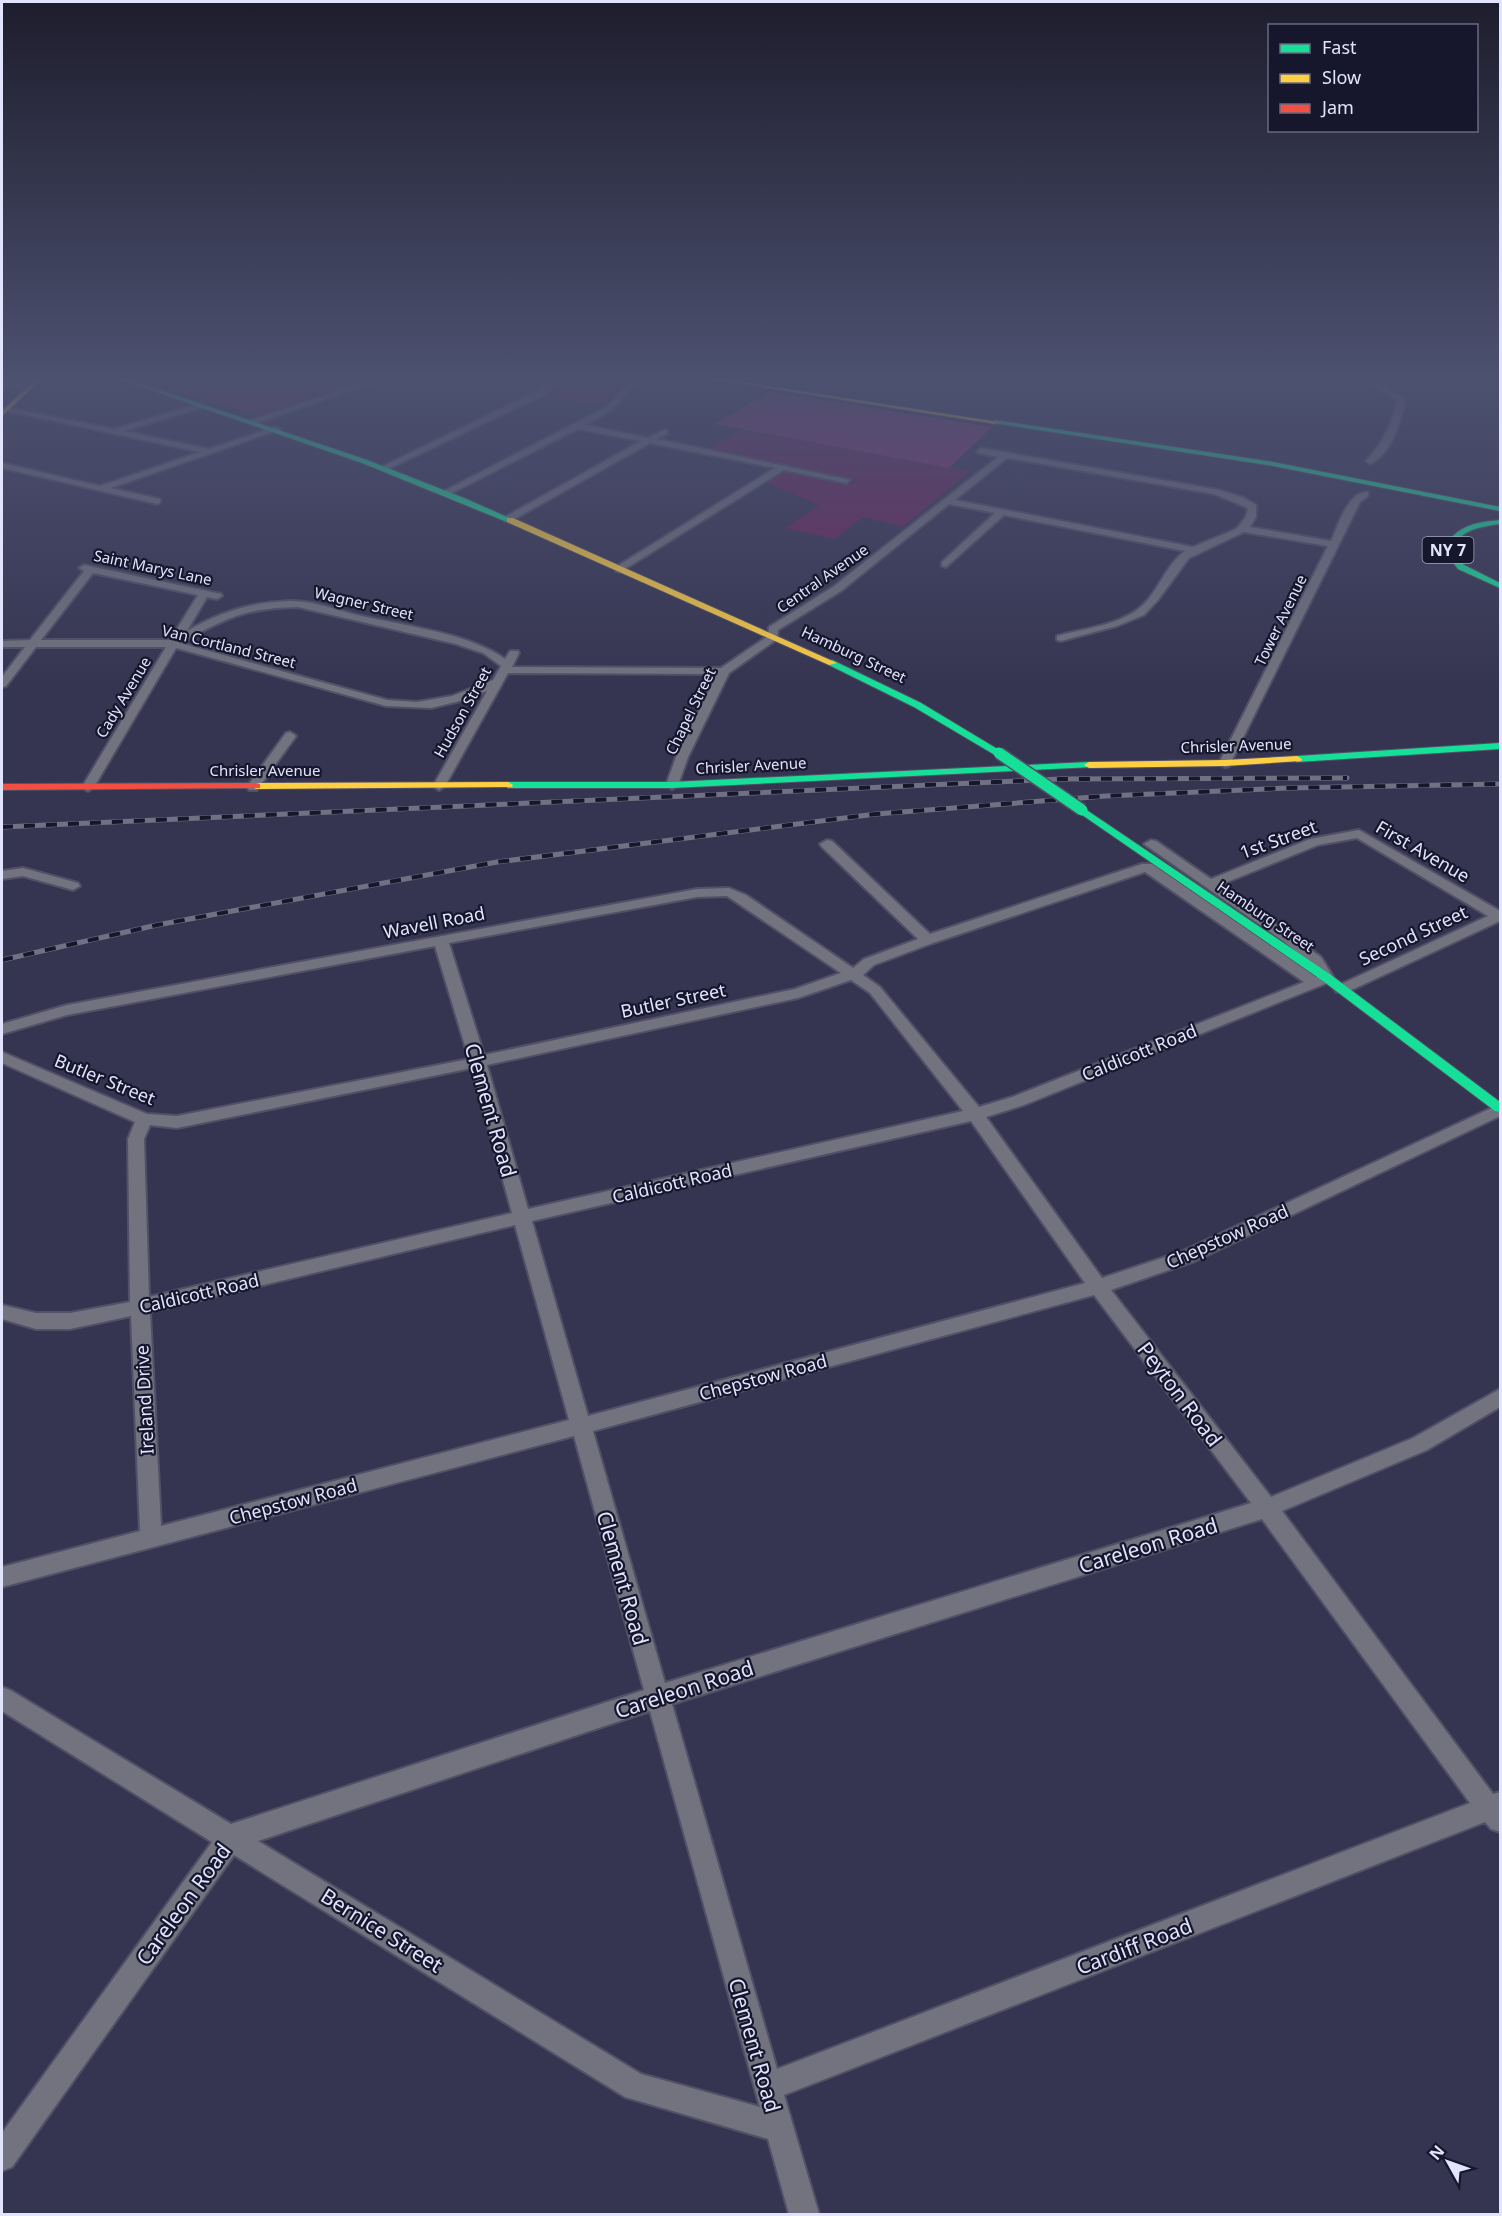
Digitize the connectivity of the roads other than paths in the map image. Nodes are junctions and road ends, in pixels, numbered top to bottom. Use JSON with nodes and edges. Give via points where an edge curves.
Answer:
{"nodes":[{"id":1,"x":68,"y":480,"type":"edge"},
{"id":2,"x":125,"y":480,"type":"edge"},
{"id":3,"x":416,"y":480,"type":"edge"},
{"id":4,"x":470,"y":480,"type":"edge"},
{"id":5,"x":579,"y":480,"type":"edge"},
{"id":6,"x":762,"y":480,"type":"edge"},
{"id":7,"x":973,"y":480,"type":"edge"},
{"id":8,"x":1144,"y":480,"type":"edge"},
{"id":9,"x":1358,"y":480,"type":"edge"},
{"id":10,"x":1392,"y":480,"type":"edge"},
{"id":11,"x":1403,"y":480,"type":"edge"},
{"id":12,"x":102,"y":488,"type":"junction"},
{"id":13,"x":447,"y":492,"type":"junction"},
{"id":14,"x":1365,"y":494,"type":"dead end"},
{"id":15,"x":1500,"y":496,"type":"edge"},
{"id":16,"x":157,"y":501,"type":"dead end"},
{"id":17,"x":947,"y":501,"type":"junction"},
{"id":18,"x":1500,"y":502,"type":"edge"},
{"id":19,"x":1500,"y":508,"type":"edge"},
{"id":20,"x":1002,"y":512,"type":"junction"},
{"id":21,"x":508,"y":519,"type":"junction"},
{"id":22,"x":1500,"y":522,"type":"edge"},
{"id":23,"x":1244,"y":528,"type":"junction"},
{"id":24,"x":1334,"y":544,"type":"junction"},
{"id":25,"x":1193,"y":550,"type":"junction"},
{"id":26,"x":946,"y":564,"type":"dead end"},
{"id":27,"x":620,"y":569,"type":"junction"},
{"id":28,"x":1500,"y":586,"type":"edge"},
{"id":29,"x":204,"y":593,"type":"junction"},
{"id":30,"x":217,"y":596,"type":"dead end"},
{"id":31,"x":773,"y":637,"type":"junction"},
{"id":32,"x":1061,"y":638,"type":"dead end"},
{"id":33,"x":176,"y":641,"type":"junction"},
{"id":34,"x":32,"y":643,"type":"junction"},
{"id":35,"x":2,"y":644,"type":"edge"},
{"id":36,"x":514,"y":653,"type":"dead end"},
{"id":37,"x":813,"y":653,"type":"junction"},
{"id":38,"x":506,"y":668,"type":"junction"},
{"id":39,"x":724,"y":671,"type":"junction"},
{"id":40,"x":498,"y":682,"type":"junction"},
{"id":41,"x":2,"y":684,"type":"edge"},
{"id":42,"x":445,"y":703,"type":"junction"},
{"id":43,"x":473,"y":708,"type":"junction"},
{"id":44,"x":291,"y":736,"type":"dead end"},
{"id":45,"x":1500,"y":746,"type":"edge"},
{"id":46,"x":1225,"y":763,"type":"junction"},
{"id":47,"x":1037,"y":766,"type":"junction"},
{"id":48,"x":672,"y":785,"type":"junction"},
{"id":49,"x":439,"y":786,"type":"junction"},
{"id":50,"x":2,"y":787,"type":"edge"},
{"id":51,"x":88,"y":787,"type":"junction"},
{"id":52,"x":254,"y":787,"type":"junction"},
{"id":53,"x":1359,"y":834,"type":"joint"},
{"id":54,"x":827,"y":844,"type":"dead end"},
{"id":55,"x":1151,"y":844,"type":"dead end"},
{"id":56,"x":2,"y":875,"type":"edge"},
{"id":57,"x":1210,"y":884,"type":"junction"},
{"id":58,"x":73,"y":886,"type":"dead end"},
{"id":59,"x":1500,"y":917,"type":"edge"},
{"id":60,"x":928,"y":940,"type":"junction"},
{"id":61,"x":441,"y":941,"type":"junction"},
{"id":62,"x":854,"y":974,"type":"junction"},
{"id":63,"x":1321,"y":980,"type":"junction"},
{"id":64,"x":1342,"y":989,"type":"junction"},
{"id":65,"x":2,"y":1029,"type":"edge"},
{"id":66,"x":2,"y":1057,"type":"edge"},
{"id":67,"x":478,"y":1062,"type":"junction"},
{"id":68,"x":1500,"y":1108,"type":"edge"},
{"id":69,"x":975,"y":1114,"type":"junction"},
{"id":70,"x":144,"y":1119,"type":"junction"},
{"id":71,"x":521,"y":1217,"type":"junction"},
{"id":72,"x":1098,"y":1287,"type":"junction"},
{"id":73,"x":140,"y":1307,"type":"junction"},
{"id":74,"x":2,"y":1312,"type":"edge"},
{"id":75,"x":1500,"y":1397,"type":"edge"},
{"id":76,"x":581,"y":1426,"type":"junction"},
{"id":77,"x":1267,"y":1509,"type":"junction"},
{"id":78,"x":151,"y":1539,"type":"junction"},
{"id":79,"x":2,"y":1577,"type":"edge"},
{"id":80,"x":657,"y":1697,"type":"junction"},
{"id":81,"x":2,"y":1698,"type":"edge"},
{"id":82,"x":1497,"y":1811,"type":"edge"},
{"id":83,"x":231,"y":1837,"type":"junction"},
{"id":84,"x":768,"y":2087,"type":"junction"},
{"id":85,"x":778,"y":2127,"type":"junction"},
{"id":86,"x":2,"y":2157,"type":"edge"},
{"id":87,"x":804,"y":2214,"type":"edge"}],
"edges":[{"from":1,"to":12,"type":"street"},
{"from":2,"to":12,"type":"street"},
{"from":3,"to":13,"type":"main road","name":"Hamburg Street"},
{"from":4,"to":13,"type":"street"},
{"from":5,"to":21,"type":"street"},
{"from":6,"to":27,"type":"street"},
{"from":7,"to":17,"type":"street","name":"Central Avenue"},
{"from":8,"to":23,"type":"street","via":[[1230,496],[1253,507]]},
{"from":9,"to":19,"type":"main road"},
{"from":10,"to":18,"type":"main road"},
{"from":11,"to":15,"type":"main road"},
{"from":12,"to":16,"type":"street"},
{"from":13,"to":21,"type":"main road","name":"Hamburg Street"},
{"from":14,"to":24,"type":"street","name":"Tower Avenue","via":[[1356,500]]},
{"from":17,"to":20,"type":"street"},
{"from":17,"to":31,"type":"street","name":"Central Avenue","via":[[837,589],[773,629]]},
{"from":20,"to":25,"type":"street"},
{"from":20,"to":26,"type":"street"},
{"from":21,"to":27,"type":"main road","name":"Hamburg Street"},
{"from":22,"to":28,"type":"main road","number":"NY 7","via":[[1459,532],[1448,550],[1461,567]]},
{"from":23,"to":24,"type":"street"},
{"from":23,"to":25,"type":"street"},
{"from":24,"to":46,"type":"street","name":"Tower Avenue"},
{"from":25,"to":32,"type":"street","via":[[1171,571],[1151,603],[1139,614]]},
{"from":27,"to":31,"type":"main road","name":"Hamburg Street"},
{"from":29,"to":30,"type":"street","name":"Saint Marys Lane"},
{"from":29,"to":33,"type":"street","name":"Cady Avenue"},
{"from":29,"to":34,"type":"street","name":"Saint Marys Lane","via":[[87,569]]},
{"from":31,"to":37,"type":"main road","name":"Hamburg Street"},
{"from":31,"to":39,"type":"street","name":"Chapel Street"},
{"from":33,"to":34,"type":"street","name":"Van Cortland Street"},
{"from":33,"to":38,"type":"street","name":"Wagner Street","via":[[233,613],[298,604],[459,642],[487,651]]},
{"from":33,"to":42,"type":"street","name":"Van Cortland Street","via":[[386,703],[412,707]]},
{"from":33,"to":51,"type":"street","name":"Cady Avenue"},
{"from":34,"to":35,"type":"street","name":"Van Cortland Street"},
{"from":34,"to":41,"type":"street"},
{"from":36,"to":38,"type":"street","name":"Hudson Street"},
{"from":37,"to":47,"type":"main road","via":[[832,654],[909,689]]},
{"from":37,"to":63,"type":"main road","name":"Hamburg Street","bridge":true,"via":[[949,720]]},
{"from":38,"to":39,"type":"street"},
{"from":38,"to":40,"type":"street","name":"Hudson Street"},
{"from":39,"to":48,"type":"street","name":"Chapel Street"},
{"from":40,"to":42,"type":"street","name":"Van Cortland Street"},
{"from":40,"to":43,"type":"street","name":"Hudson Street"},
{"from":42,"to":43,"type":"street","name":"Van Cortland Street"},
{"from":43,"to":49,"type":"street","name":"Hudson Street"},
{"from":44,"to":52,"type":"street"},
{"from":45,"to":46,"type":"main road","name":"Chrisler Avenue"},
{"from":46,"to":47,"type":"main road","name":"Chrisler Avenue"},
{"from":47,"to":48,"type":"main road","name":"Chrisler Avenue"},
{"from":48,"to":49,"type":"main road","name":"Chrisler Avenue"},
{"from":49,"to":52,"type":"main road","name":"Chrisler Avenue"},
{"from":50,"to":51,"type":"main road","name":"Chrisler Avenue"},
{"from":51,"to":52,"type":"main road","name":"Chrisler Avenue"},
{"from":53,"to":57,"type":"street","name":"1st Street","via":[[1315,842]]},
{"from":53,"to":59,"type":"street","name":"First Avenue"},
{"from":54,"to":60,"type":"street"},
{"from":55,"to":57,"type":"street"},
{"from":56,"to":58,"type":"street","via":[[23,872]]},
{"from":57,"to":63,"type":"street","via":[[1316,960]]},
{"from":59,"to":64,"type":"street","name":"Second Street"},
{"from":60,"to":62,"type":"street","name":"Butler Street","via":[[869,962]]},
{"from":60,"to":63,"type":"street","name":"Butler Street","via":[[1147,867]]},
{"from":61,"to":62,"type":"street","name":"Wavell Road","via":[[715,891],[729,892]]},
{"from":61,"to":65,"type":"street","name":"Wavell Road","via":[[67,1010]]},
{"from":61,"to":67,"type":"street","name":"Clement Road"},
{"from":62,"to":67,"type":"street","name":"Butler Street","via":[[798,993]]},
{"from":62,"to":69,"type":"street","name":"Peyton Road","via":[[875,990]]},
{"from":63,"to":64,"type":"main road","name":"Hamburg Street"},
{"from":63,"to":69,"type":"street","name":"Caldicott Road","via":[[1018,1101]]},
{"from":64,"to":68,"type":"main road","name":"Hamburg Street"},
{"from":66,"to":70,"type":"street","name":"Butler Street"},
{"from":67,"to":70,"type":"street","name":"Butler Street","via":[[177,1122]]},
{"from":67,"to":71,"type":"street","name":"Clement Road"},
{"from":68,"to":72,"type":"street","name":"Chepstow Road","via":[[1189,1256]]},
{"from":69,"to":71,"type":"street","name":"Caldicott Road"},
{"from":69,"to":72,"type":"street","name":"Peyton Road"},
{"from":70,"to":73,"type":"street","name":"Ireland Drive","via":[[136,1139]]},
{"from":71,"to":73,"type":"street","name":"Caldicott Road"},
{"from":71,"to":76,"type":"street","name":"Clement Road"},
{"from":72,"to":76,"type":"street","name":"Chepstow Road"},
{"from":72,"to":77,"type":"street","name":"Peyton Road"},
{"from":73,"to":74,"type":"street","name":"Caldicott Road","via":[[70,1322],[36,1321]]},
{"from":73,"to":78,"type":"street","name":"Ireland Drive"},
{"from":75,"to":77,"type":"street","name":"Careleon Road","via":[[1420,1444]]},
{"from":76,"to":78,"type":"street","name":"Chepstow Road"},
{"from":76,"to":80,"type":"street","name":"Clement Road"},
{"from":77,"to":80,"type":"street","name":"Careleon Road"},
{"from":77,"to":82,"type":"street","name":"Peyton Road"},
{"from":78,"to":79,"type":"street","name":"Chepstow Road"},
{"from":80,"to":83,"type":"street","name":"Careleon Road"},
{"from":80,"to":84,"type":"street","name":"Clement Road"},
{"from":81,"to":83,"type":"street","name":"Bernice Street"},
{"from":82,"to":84,"type":"street","name":"Cardiff Road"},
{"from":83,"to":85,"type":"street","name":"Bernice Street","via":[[635,2086]]},
{"from":83,"to":86,"type":"street","name":"Careleon Road"},
{"from":84,"to":85,"type":"street","name":"Clement Road"},
{"from":85,"to":87,"type":"street","name":"Clement Road"}]}
